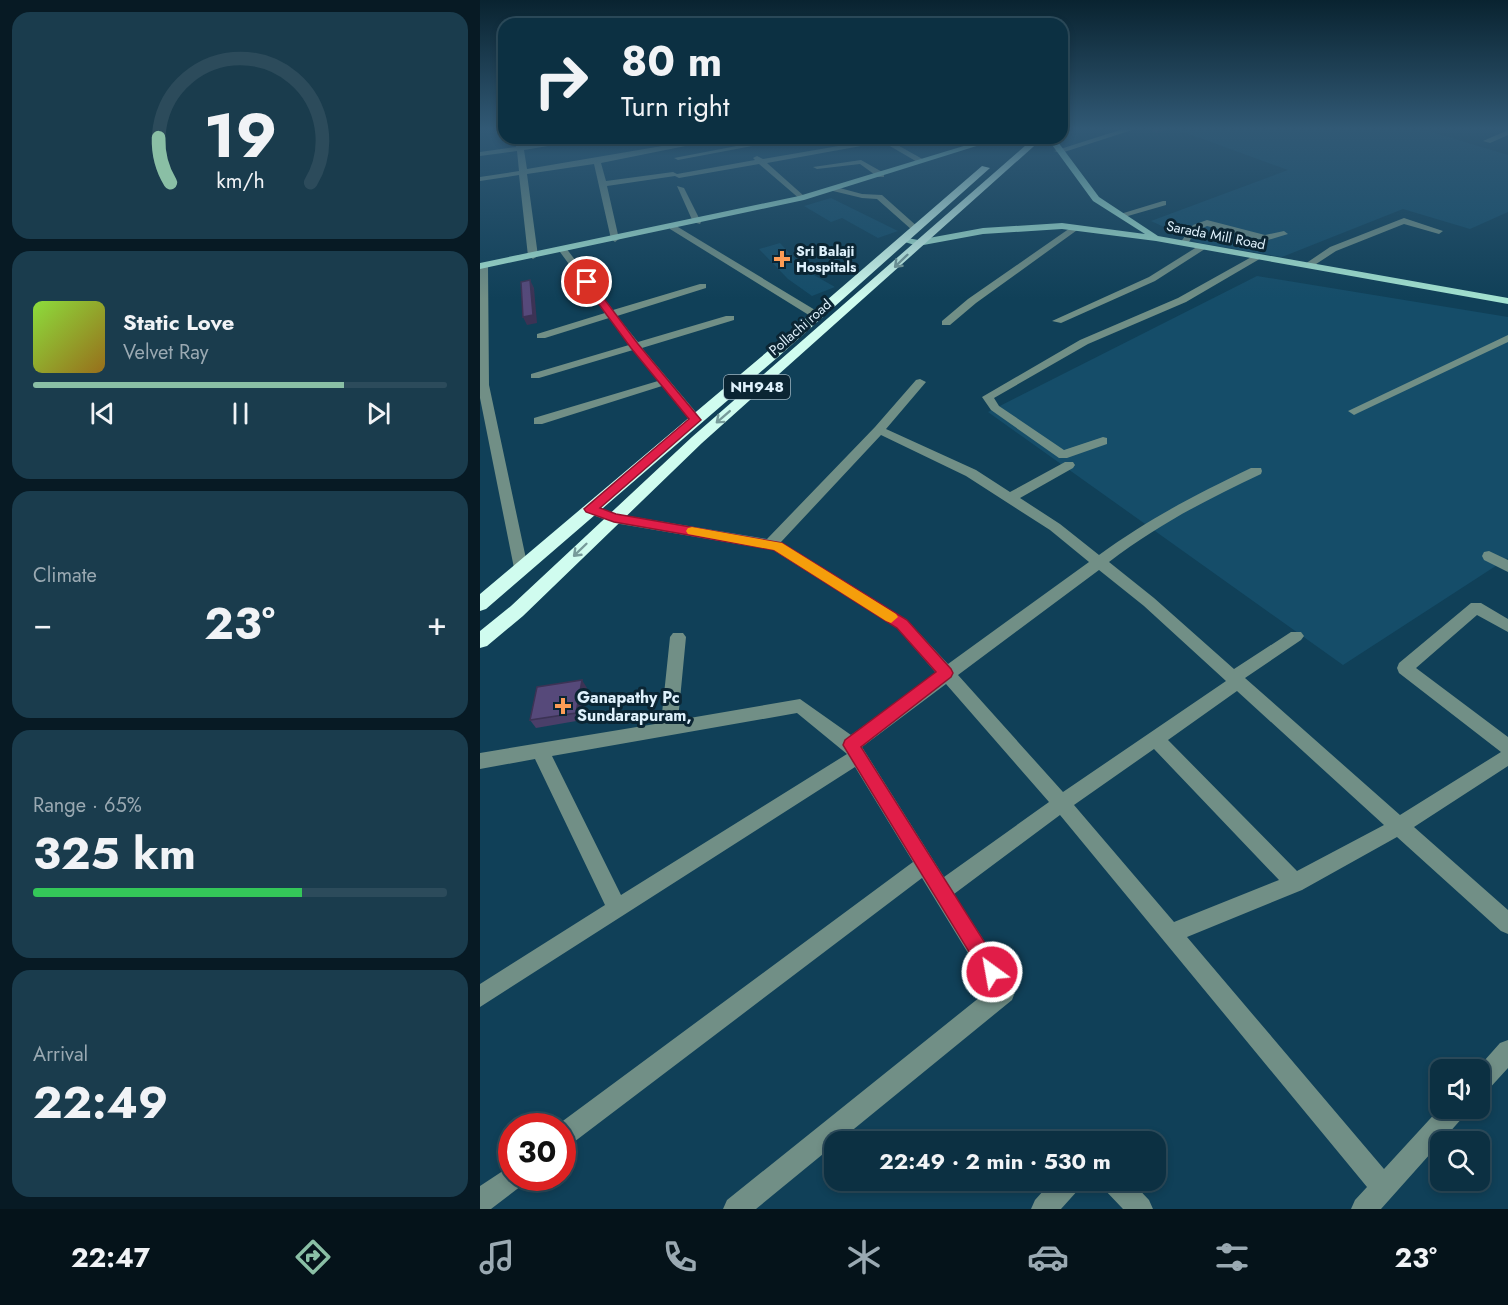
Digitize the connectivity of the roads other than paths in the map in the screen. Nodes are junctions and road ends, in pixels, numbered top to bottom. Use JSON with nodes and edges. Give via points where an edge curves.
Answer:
{"nodes":[{"id":1,"x":525,"y":185,"type":"edge"},
{"id":2,"x":603,"y":185,"type":"edge"},
{"id":3,"x":787,"y":185,"type":"edge"},
{"id":4,"x":848,"y":185,"type":"edge"},
{"id":5,"x":965,"y":185,"type":"edge"},
{"id":6,"x":984,"y":185,"type":"edge"},
{"id":7,"x":1086,"y":185,"type":"edge"},
{"id":8,"x":680,"y":188,"type":"dead end"},
{"id":9,"x":836,"y":189,"type":"junction"},
{"id":10,"x":801,"y":198,"type":"junction"},
{"id":11,"x":1163,"y":203,"type":"dead end"},
{"id":12,"x":1121,"y":215,"type":"junction"},
{"id":13,"x":697,"y":222,"type":"junction"},
{"id":14,"x":673,"y":227,"type":"junction"},
{"id":15,"x":915,"y":228,"type":"junction"},
{"id":16,"x":1076,"y":228,"type":"junction"},
{"id":17,"x":1439,"y":231,"type":"dead end"},
{"id":18,"x":1284,"y":234,"type":"dead end"},
{"id":19,"x":1156,"y":238,"type":"junction"},
{"id":20,"x":615,"y":239,"type":"junction"},
{"id":21,"x":902,"y":240,"type":"junction"},
{"id":22,"x":918,"y":243,"type":"junction"},
{"id":23,"x":1184,"y":243,"type":"junction"},
{"id":24,"x":1203,"y":247,"type":"junction"},
{"id":25,"x":563,"y":250,"type":"junction"},
{"id":26,"x":533,"y":256,"type":"junction"},
{"id":27,"x":1258,"y":257,"type":"junction"},
{"id":28,"x":482,"y":266,"type":"edge"},
{"id":29,"x":1306,"y":266,"type":"junction"},
{"id":30,"x":703,"y":286,"type":"dead end"},
{"id":31,"x":1508,"y":301,"type":"edge"},
{"id":32,"x":611,"y":314,"type":"junction"},
{"id":33,"x":816,"y":315,"type":"junction"},
{"id":34,"x":730,"y":318,"type":"dead end"},
{"id":35,"x":1057,"y":321,"type":"dead end"},
{"id":36,"x":946,"y":323,"type":"dead end"},
{"id":37,"x":541,"y":336,"type":"dead end"},
{"id":38,"x":1508,"y":338,"type":"edge"},
{"id":39,"x":635,"y":346,"type":"junction"},
{"id":40,"x":536,"y":376,"type":"dead end"},
{"id":41,"x":665,"y":382,"type":"junction"},
{"id":42,"x":921,"y":382,"type":"dead end"},
{"id":43,"x":1354,"y":411,"type":"dead end"},
{"id":44,"x":538,"y":420,"type":"dead end"},
{"id":45,"x":696,"y":420,"type":"junction"},
{"id":46,"x":879,"y":430,"type":"junction"},
{"id":47,"x":1103,"y":441,"type":"dead end"},
{"id":48,"x":1069,"y":465,"type":"dead end"},
{"id":49,"x":1256,"y":471,"type":"dead end"},
{"id":50,"x":1010,"y":498,"type":"junction"},
{"id":51,"x":590,"y":509,"type":"junction"},
{"id":52,"x":614,"y":518,"type":"junction"},
{"id":53,"x":771,"y":544,"type":"junction"},
{"id":54,"x":1489,"y":556,"type":"dead end"},
{"id":55,"x":1100,"y":563,"type":"junction"},
{"id":56,"x":1508,"y":567,"type":"edge"},
{"id":57,"x":521,"y":568,"type":"junction"},
{"id":58,"x":480,"y":604,"type":"edge"},
{"id":59,"x":1508,"y":626,"type":"edge"},
{"id":60,"x":1296,"y":636,"type":"dead end"},
{"id":61,"x":678,"y":637,"type":"dead end"},
{"id":62,"x":480,"y":641,"type":"edge"},
{"id":63,"x":946,"y":673,"type":"junction"},
{"id":64,"x":1236,"y":680,"type":"junction"},
{"id":65,"x":669,"y":728,"type":"junction"},
{"id":66,"x":1156,"y":739,"type":"junction"},
{"id":67,"x":1508,"y":747,"type":"edge"},
{"id":68,"x":540,"y":751,"type":"junction"},
{"id":69,"x":854,"y":751,"type":"junction"},
{"id":70,"x":1508,"y":757,"type":"edge"},
{"id":71,"x":480,"y":761,"type":"edge"},
{"id":72,"x":1061,"y":804,"type":"junction"},
{"id":73,"x":1399,"y":826,"type":"junction"},
{"id":74,"x":925,"y":864,"type":"junction"},
{"id":75,"x":1295,"y":883,"type":"junction"},
{"id":76,"x":942,"y":891,"type":"junction"},
{"id":77,"x":617,"y":909,"type":"junction"},
{"id":78,"x":1508,"y":924,"type":"edge"},
{"id":79,"x":1170,"y":934,"type":"junction"},
{"id":80,"x":480,"y":996,"type":"edge"},
{"id":81,"x":1508,"y":1051,"type":"edge"},
{"id":82,"x":1490,"y":1071,"type":"edge"},
{"id":83,"x":1447,"y":1119,"type":"edge"},
{"id":84,"x":576,"y":1126,"type":"edge"},
{"id":85,"x":498,"y":1188,"type":"edge"},
{"id":86,"x":1060,"y":1191,"type":"edge"},
{"id":87,"x":1123,"y":1191,"type":"edge"},
{"id":88,"x":1382,"y":1199,"type":"edge"},
{"id":89,"x":480,"y":1202,"type":"edge"},
{"id":90,"x":736,"y":1209,"type":"edge"},
{"id":91,"x":1044,"y":1209,"type":"edge"},
{"id":92,"x":1140,"y":1209,"type":"edge"},
{"id":93,"x":1364,"y":1209,"type":"edge"}],
"edges":[{"from":1,"to":26,"type":"street"},
{"from":2,"to":20,"type":"street"},
{"from":3,"to":10,"type":"street"},
{"from":4,"to":9,"type":"main road"},
{"from":5,"to":15,"type":"highway","number":"NH948"},
{"from":6,"to":22,"type":"highway","name":"Pollachi road","number":"NH948"},
{"from":7,"to":12,"type":"main road","via":[[1096,198]]},
{"from":8,"to":13,"type":"street"},
{"from":9,"to":10,"type":"main road"},
{"from":9,"to":15,"type":"street","via":[[879,197]]},
{"from":10,"to":13,"type":"main road"},
{"from":11,"to":12,"type":"street"},
{"from":12,"to":19,"type":"main road"},
{"from":13,"to":14,"type":"main road"},
{"from":14,"to":20,"type":"main road"},
{"from":14,"to":33,"type":"street"},
{"from":15,"to":21,"type":"highway","number":"NH948"},
{"from":16,"to":19,"type":"main road","name":"Sarada Mill Road"},
{"from":16,"to":22,"type":"main road","name":"Sarada Mill Road","via":[[983,231]]},
{"from":16,"to":36,"type":"street"},
{"from":17,"to":29,"type":"street","via":[[1404,221],[1333,249]]},
{"from":18,"to":23,"type":"street","via":[[1265,238],[1200,224]]},
{"from":19,"to":23,"type":"main road","name":"Sarada Mill Road"},
{"from":20,"to":25,"type":"main road"},
{"from":21,"to":22,"type":"main road"},
{"from":21,"to":33,"type":"highway","number":"NH948"},
{"from":22,"to":52,"type":"highway","name":"Pollachi road","number":"NH948","one_way":true},
{"from":23,"to":24,"type":"main road","name":"Sarada Mill Road"},
{"from":24,"to":27,"type":"main road","name":"Sarada Mill Road"},
{"from":24,"to":35,"type":"street","via":[[1152,279]]},
{"from":25,"to":26,"type":"main road"},
{"from":25,"to":32,"type":"street"},
{"from":26,"to":28,"type":"main road"},
{"from":27,"to":29,"type":"main road","name":"Sarada Mill Road"},
{"from":27,"to":47,"type":"street","via":[[1182,300],[1084,342],[988,397],[995,408],[1063,454]]},
{"from":28,"to":57,"type":"street","via":[[483,385]]},
{"from":29,"to":31,"type":"main road","name":"Sarada Mill Road"},
{"from":30,"to":32,"type":"street"},
{"from":32,"to":37,"type":"street"},
{"from":32,"to":39,"type":"street"},
{"from":33,"to":45,"type":"highway","number":"NH948"},
{"from":34,"to":39,"type":"street"},
{"from":38,"to":43,"type":"street"},
{"from":39,"to":40,"type":"street"},
{"from":39,"to":41,"type":"street"},
{"from":41,"to":44,"type":"street"},
{"from":41,"to":45,"type":"street"},
{"from":42,"to":46,"type":"street"},
{"from":45,"to":51,"type":"highway","number":"NH948"},
{"from":46,"to":50,"type":"street","via":[[971,473]]},
{"from":46,"to":53,"type":"street"},
{"from":48,"to":50,"type":"street"},
{"from":49,"to":55,"type":"street","via":[[1181,507],[1141,531]]},
{"from":50,"to":55,"type":"street"},
{"from":51,"to":52,"type":"street"},
{"from":51,"to":57,"type":"highway","number":"NH948"},
{"from":52,"to":53,"type":"street"},
{"from":52,"to":62,"type":"highway","name":"Pollachi road","number":"NH948","one_way":true},
{"from":53,"to":63,"type":"street","via":[[902,624]]},
{"from":54,"to":56,"type":"street"},
{"from":55,"to":63,"type":"street"},
{"from":55,"to":64,"type":"street"},
{"from":57,"to":58,"type":"highway","number":"NH948"},
{"from":59,"to":67,"type":"street","via":[[1476,607],[1405,668]]},
{"from":60,"to":64,"type":"street"},
{"from":61,"to":65,"type":"street"},
{"from":63,"to":69,"type":"street"},
{"from":63,"to":72,"type":"street"},
{"from":64,"to":66,"type":"street"},
{"from":64,"to":73,"type":"street"},
{"from":65,"to":68,"type":"street"},
{"from":65,"to":69,"type":"street","via":[[800,706]]},
{"from":66,"to":72,"type":"street"},
{"from":66,"to":75,"type":"street"},
{"from":68,"to":71,"type":"street"},
{"from":68,"to":77,"type":"street"},
{"from":69,"to":74,"type":"street"},
{"from":69,"to":77,"type":"street"},
{"from":70,"to":73,"type":"street"},
{"from":72,"to":76,"type":"street"},
{"from":72,"to":79,"type":"street"},
{"from":73,"to":75,"type":"street"},
{"from":73,"to":78,"type":"street"},
{"from":74,"to":76,"type":"street"},
{"from":74,"to":84,"type":"street"},
{"from":75,"to":79,"type":"street"},
{"from":76,"to":90,"type":"street","via":[[1004,992]]},
{"from":77,"to":80,"type":"street"},
{"from":79,"to":88,"type":"street"},
{"from":81,"to":82,"type":"street"},
{"from":83,"to":88,"type":"street"},
{"from":85,"to":89,"type":"street"},
{"from":86,"to":91,"type":"street"},
{"from":87,"to":92,"type":"street"},
{"from":88,"to":93,"type":"street"}]}
